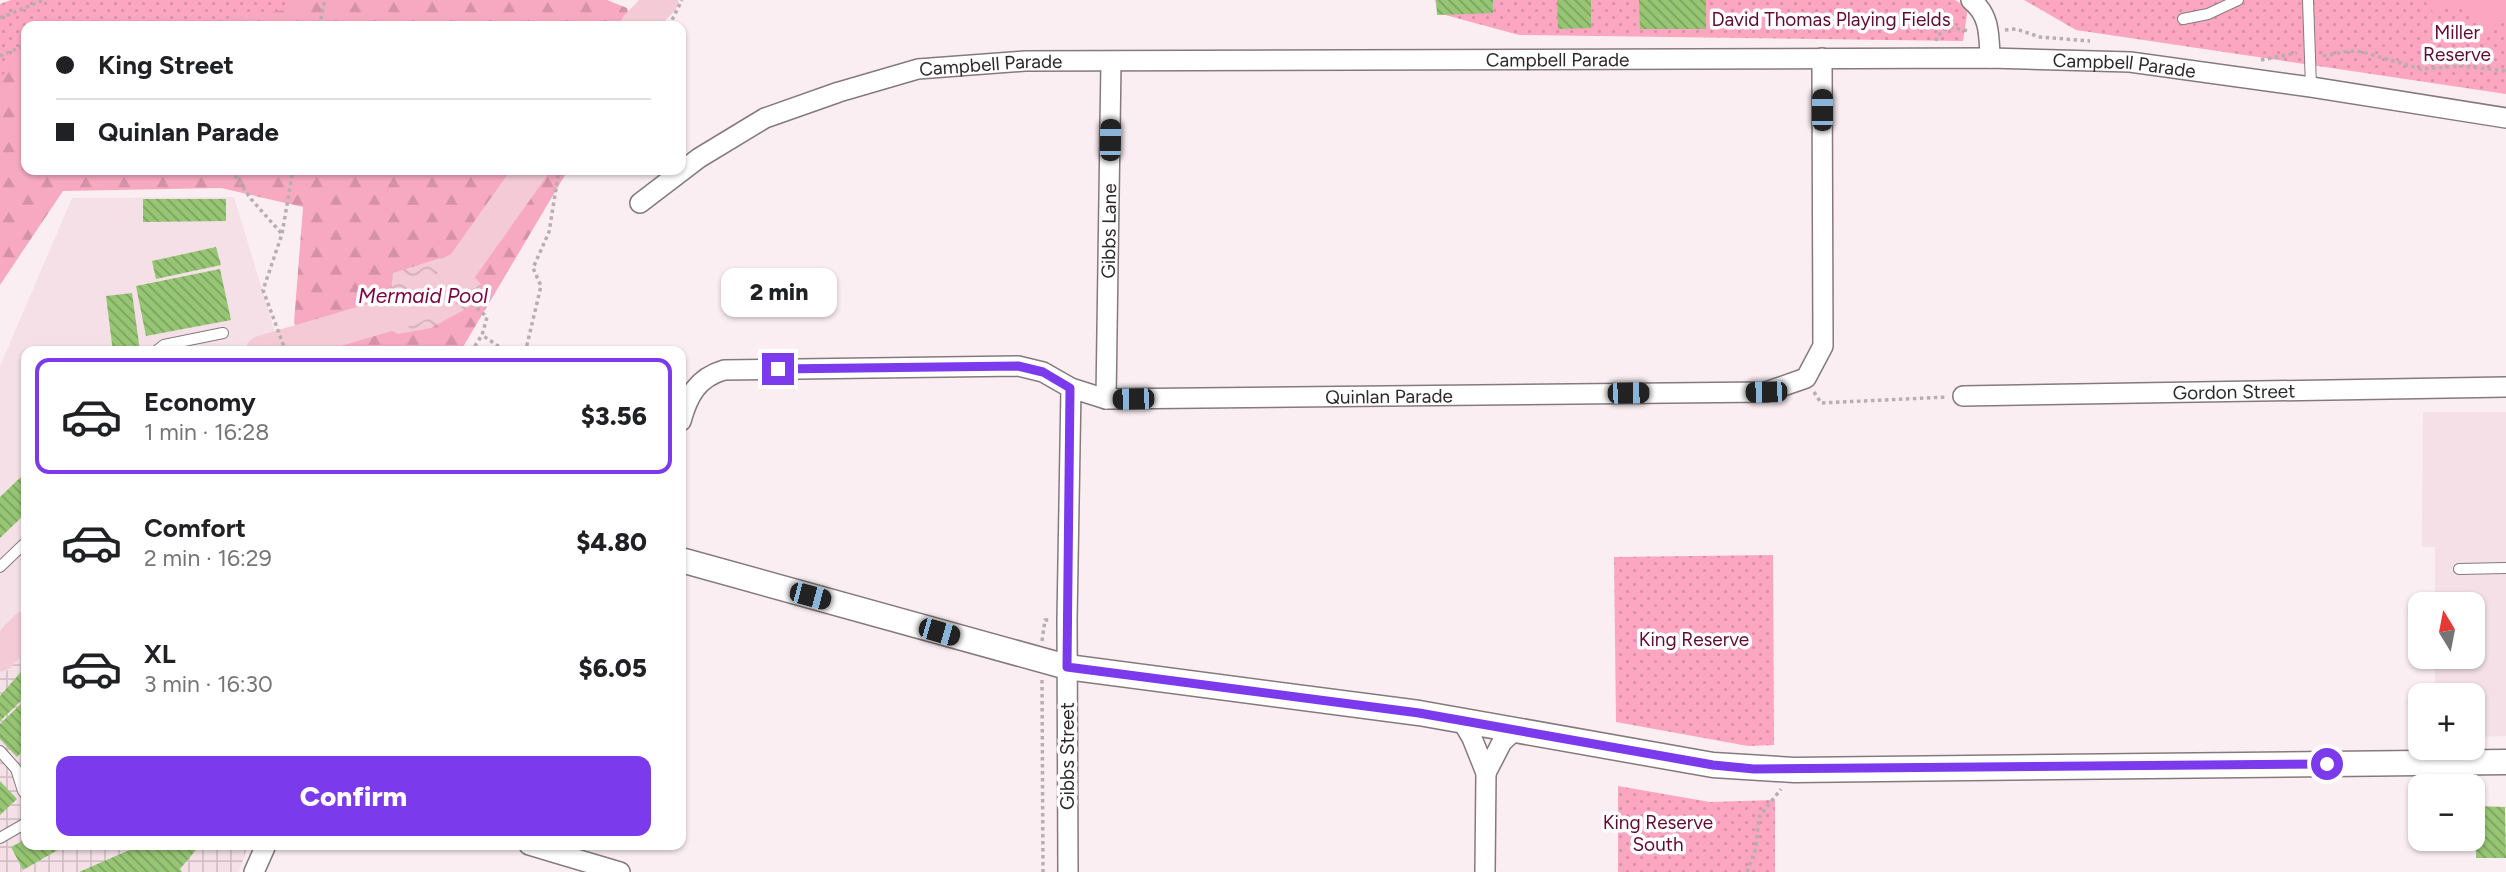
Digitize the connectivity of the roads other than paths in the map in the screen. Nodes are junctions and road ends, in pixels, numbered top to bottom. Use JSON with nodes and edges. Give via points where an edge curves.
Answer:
{"nodes":[{"id":1,"x":1971,"y":0,"type":"edge"},
{"id":2,"x":2238,"y":0,"type":"edge"},
{"id":3,"x":2308,"y":0,"type":"edge"},
{"id":4,"x":2182,"y":19,"type":"dead end"},
{"id":5,"x":1822,"y":58,"type":"junction"},
{"id":6,"x":1990,"y":58,"type":"junction"},
{"id":7,"x":1111,"y":62,"type":"junction"},
{"id":8,"x":2311,"y":87,"type":"junction"},
{"id":9,"x":2506,"y":118,"type":"edge"},
{"id":10,"x":686,"y":168,"type":"edge"},
{"id":11,"x":677,"y":175,"type":"edge"},
{"id":12,"x":640,"y":203,"type":"dead end"},
{"id":13,"x":223,"y":333,"type":"dead end"},
{"id":14,"x":163,"y":346,"type":"edge"},
{"id":15,"x":2506,"y":387,"type":"edge"},
{"id":16,"x":1070,"y":388,"type":"junction"},
{"id":17,"x":1963,"y":396,"type":"road end"},
{"id":18,"x":1106,"y":400,"type":"junction"},
{"id":19,"x":686,"y":404,"type":"edge"},
{"id":20,"x":21,"y":547,"type":"edge"},
{"id":21,"x":686,"y":561,"type":"edge"},
{"id":22,"x":0,"y":567,"type":"edge"},
{"id":23,"x":2506,"y":568,"type":"edge"},
{"id":24,"x":2459,"y":569,"type":"dead end"},
{"id":25,"x":1067,"y":667,"type":"junction"},
{"id":26,"x":1462,"y":721,"type":"junction"},
{"id":27,"x":1515,"y":730,"type":"junction"},
{"id":28,"x":0,"y":751,"type":"edge"},
{"id":29,"x":2506,"y":762,"type":"edge"},
{"id":30,"x":1486,"y":773,"type":"junction"},
{"id":31,"x":21,"y":782,"type":"edge"},
{"id":32,"x":21,"y":826,"type":"edge"},
{"id":33,"x":0,"y":838,"type":"edge"},
{"id":34,"x":264,"y":850,"type":"edge"},
{"id":35,"x":547,"y":850,"type":"edge"},
{"id":36,"x":254,"y":872,"type":"edge"},
{"id":37,"x":620,"y":872,"type":"edge"},
{"id":38,"x":1068,"y":872,"type":"edge"},
{"id":39,"x":1485,"y":872,"type":"edge"}],
"edges":[{"from":1,"to":6,"type":"street","via":[[1987,22]]},
{"from":2,"to":4,"type":"lane","via":[[2208,14]]},
{"from":3,"to":8,"type":"lane"},
{"from":5,"to":6,"type":"street","name":"Campbell Parade"},
{"from":5,"to":7,"type":"street","name":"Campbell Parade"},
{"from":5,"to":18,"type":"street","name":"Quinlan Parade","via":[[1824,346],[1806,378],[1766,392]]},
{"from":6,"to":8,"type":"street","name":"Campbell Parade","via":[[2130,62]]},
{"from":7,"to":10,"type":"street","name":"Campbell Parade","via":[[1025,61],[918,69],[765,118]]},
{"from":7,"to":18,"type":"street","name":"Gibbs Lane"},
{"from":8,"to":9,"type":"street","name":"Campbell Parade"},
{"from":11,"to":12,"type":"street","name":"Campbell Parade"},
{"from":13,"to":14,"type":"lane"},
{"from":15,"to":17,"type":"street","name":"Gordon Street"},
{"from":16,"to":18,"type":"street","name":"Quinlan Parade"},
{"from":16,"to":19,"type":"street","name":"Quinlan Parade","via":[[1043,372],[1018,366],[724,370],[696,386]]},
{"from":16,"to":25,"type":"street","name":"Gibbs Street"},
{"from":20,"to":22,"type":"lane"},
{"from":21,"to":25,"type":"street"},
{"from":23,"to":24,"type":"lane"},
{"from":25,"to":26,"type":"street","via":[[1327,699]]},
{"from":25,"to":38,"type":"street","name":"Gibbs Street"},
{"from":26,"to":27,"type":"street"},
{"from":26,"to":30,"type":"street"},
{"from":27,"to":29,"type":"street","via":[[1754,769]]},
{"from":27,"to":30,"type":"street","via":[[1502,742]]},
{"from":28,"to":31,"type":"lane"},
{"from":30,"to":39,"type":"street"},
{"from":32,"to":33,"type":"lane"},
{"from":34,"to":36,"type":"street"},
{"from":35,"to":37,"type":"street"}]}
